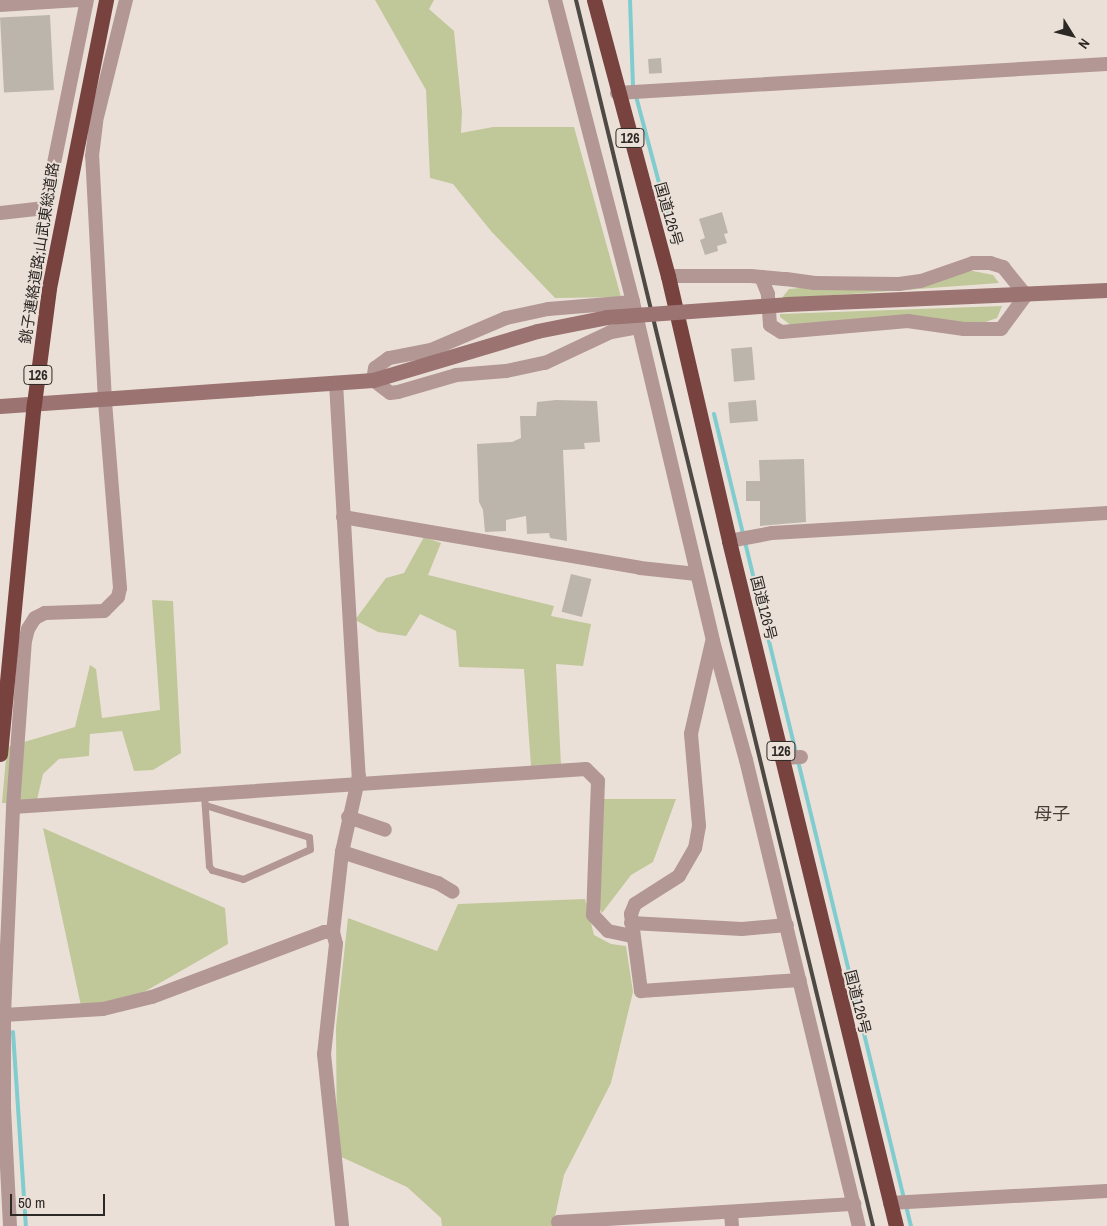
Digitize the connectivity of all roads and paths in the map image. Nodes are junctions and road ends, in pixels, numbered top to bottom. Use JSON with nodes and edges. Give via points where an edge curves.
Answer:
{"nodes":[{"id":1,"x":79,"y":0,"type":"edge"},
{"id":2,"x":87,"y":0,"type":"edge"},
{"id":3,"x":106,"y":0,"type":"edge"},
{"id":4,"x":126,"y":0,"type":"edge"},
{"id":5,"x":555,"y":0,"type":"edge"},
{"id":6,"x":594,"y":0,"type":"edge"},
{"id":7,"x":0,"y":5,"type":"edge"},
{"id":8,"x":1107,"y":64,"type":"edge"},
{"id":9,"x":630,"y":93,"type":"junction"},
{"id":10,"x":0,"y":213,"type":"edge"},
{"id":11,"x":668,"y":276,"type":"junction"},
{"id":12,"x":761,"y":277,"type":"junction"},
{"id":13,"x":1107,"y":290,"type":"edge"},
{"id":14,"x":1026,"y":295,"type":"junction"},
{"id":15,"x":633,"y":302,"type":"junction"},
{"id":16,"x":678,"y":317,"type":"junction"},
{"id":17,"x":638,"y":325,"type":"junction"},
{"id":18,"x":373,"y":380,"type":"junction"},
{"id":19,"x":336,"y":383,"type":"junction"},
{"id":20,"x":105,"y":401,"type":"junction"},
{"id":21,"x":34,"y":404,"type":"junction"},
{"id":22,"x":0,"y":406,"type":"edge"},
{"id":23,"x":1107,"y":513,"type":"edge"},
{"id":24,"x":343,"y":518,"type":"junction"},
{"id":25,"x":739,"y":538,"type":"junction"},
{"id":26,"x":697,"y":574,"type":"junction"},
{"id":27,"x":713,"y":641,"type":"junction"},
{"id":28,"x":0,"y":754,"type":"edge"},
{"id":29,"x":358,"y":783,"type":"junction"},
{"id":30,"x":205,"y":800,"type":"junction"},
{"id":31,"x":13,"y":807,"type":"junction"},
{"id":32,"x":348,"y":817,"type":"junction"},
{"id":33,"x":385,"y":830,"type":"dead end"},
{"id":34,"x":342,"y":852,"type":"junction"},
{"id":35,"x":453,"y":892,"type":"dead end"},
{"id":36,"x":787,"y":925,"type":"junction"},
{"id":37,"x":632,"y":930,"type":"junction"},
{"id":38,"x":334,"y":932,"type":"junction"},
{"id":39,"x":800,"y":980,"type":"junction"},
{"id":40,"x":4,"y":1015,"type":"junction"},
{"id":41,"x":1107,"y":1191,"type":"edge"},
{"id":42,"x":900,"y":1202,"type":"junction"},
{"id":43,"x":854,"y":1204,"type":"junction"},
{"id":44,"x":731,"y":1212,"type":"junction"},
{"id":45,"x":558,"y":1222,"type":"dead end"},
{"id":46,"x":10,"y":1226,"type":"edge"},
{"id":47,"x":342,"y":1226,"type":"edge"},
{"id":48,"x":732,"y":1226,"type":"edge"},
{"id":49,"x":859,"y":1226,"type":"edge"},
{"id":50,"x":896,"y":1226,"type":"edge"}],
"edges":[{"from":1,"to":7,"type":"street"},
{"from":2,"to":10,"type":"street","via":[[45,208]]},
{"from":3,"to":21,"type":"highway","name":"銚子連絡道路;山武東総道路","number":"126","via":[[50,279]]},
{"from":4,"to":20,"type":"street","via":[[96,120],[92,156]]},
{"from":5,"to":15,"type":"street"},
{"from":6,"to":9,"type":"highway","name":"国道126号","number":"126"},
{"from":8,"to":9,"type":"street"},
{"from":9,"to":11,"type":"highway","name":"国道126号","number":"126"},
{"from":11,"to":12,"type":"street"},
{"from":11,"to":16,"type":"highway","name":"国道126号","number":"126"},
{"from":12,"to":14,"type":"street","via":[[900,284],[921,282],[973,263],[990,263],[1004,267]]},
{"from":12,"to":14,"type":"street","via":[[768,294],[770,325],[781,332],[840,324],[908,321],[964,329],[1002,329]]},
{"from":13,"to":14,"type":"street"},
{"from":14,"to":18,"type":"street","bridge":true,"via":[[787,304],[607,317],[537,331]]},
{"from":15,"to":17,"type":"street"},
{"from":15,"to":18,"type":"street","via":[[548,309],[506,318],[431,350],[389,358],[375,368]]},
{"from":16,"to":17,"type":"street"},
{"from":16,"to":25,"type":"highway","name":"国道126号","number":"126"},
{"from":17,"to":18,"type":"street","via":[[611,332],[544,363],[506,371],[456,375],[390,393]]},
{"from":17,"to":26,"type":"street"},
{"from":18,"to":19,"type":"street"},
{"from":19,"to":20,"type":"street"},
{"from":19,"to":24,"type":"street"},
{"from":20,"to":21,"type":"street"},
{"from":20,"to":31,"type":"street","via":[[118,597],[104,611],[45,614],[35,618],[28,629]]},
{"from":21,"to":22,"type":"street"},
{"from":21,"to":28,"type":"highway","name":"銚子連絡道路;山武東総道路","number":"126"},
{"from":23,"to":25,"type":"street"},
{"from":24,"to":26,"type":"street","via":[[640,568]]},
{"from":24,"to":29,"type":"street"},
{"from":25,"to":42,"type":"highway","name":"国道126号","number":"126"},
{"from":26,"to":27,"type":"street"},
{"from":27,"to":36,"type":"street"},
{"from":27,"to":37,"type":"street","via":[[691,734],[699,826],[695,848],[679,876],[635,904]]},
{"from":29,"to":30,"type":"street"},
{"from":29,"to":32,"type":"street"},
{"from":29,"to":37,"type":"street","via":[[586,769],[598,781],[594,915],[608,931]]},
{"from":30,"to":30,"type":"lane","via":[[209,866],[212,870],[243,879],[310,849],[309,837]]},
{"from":30,"to":31,"type":"street"},
{"from":31,"to":40,"type":"street"},
{"from":32,"to":33,"type":"street"},
{"from":32,"to":34,"type":"street"},
{"from":34,"to":35,"type":"street","via":[[438,883]]},
{"from":34,"to":38,"type":"street"},
{"from":36,"to":37,"type":"street","via":[[742,929]]},
{"from":36,"to":39,"type":"street"},
{"from":37,"to":39,"type":"street","via":[[641,991]]},
{"from":38,"to":40,"type":"street","via":[[152,997],[103,1009]]},
{"from":38,"to":47,"type":"street","via":[[336,944],[324,1054]]},
{"from":39,"to":43,"type":"street"},
{"from":40,"to":46,"type":"street","via":[[4,1106]]},
{"from":41,"to":42,"type":"street"},
{"from":42,"to":50,"type":"highway","name":"国道126号","number":"126"},
{"from":43,"to":44,"type":"street"},
{"from":43,"to":49,"type":"street"},
{"from":44,"to":45,"type":"street"},
{"from":44,"to":48,"type":"street"}]}
